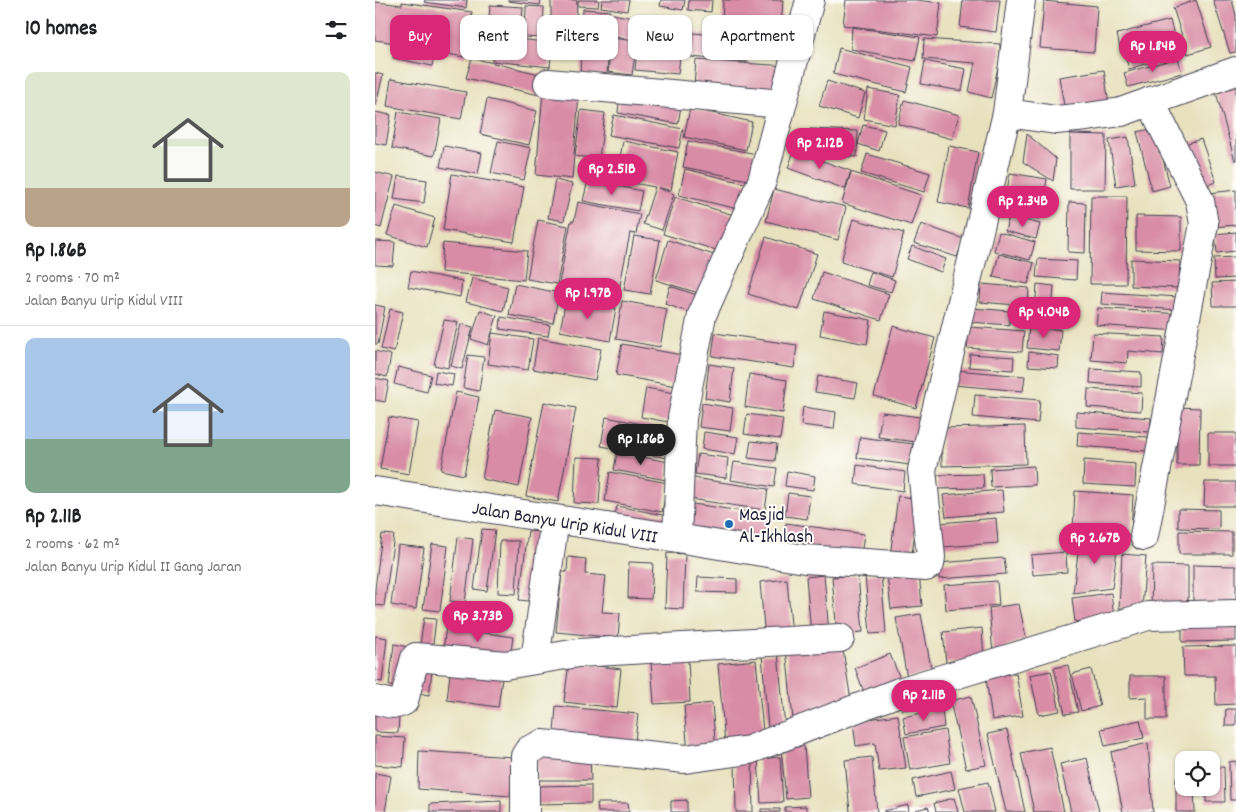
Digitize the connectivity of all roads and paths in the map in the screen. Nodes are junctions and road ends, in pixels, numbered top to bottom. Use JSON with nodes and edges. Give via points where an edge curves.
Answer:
{"nodes":[{"id":1,"x":810,"y":0,"type":"edge"},
{"id":2,"x":1021,"y":0,"type":"edge"},
{"id":3,"x":1236,"y":70,"type":"edge"},
{"id":4,"x":548,"y":83,"type":"dead end"},
{"id":5,"x":1150,"y":101,"type":"junction"},
{"id":6,"x":782,"y":104,"type":"junction"},
{"id":7,"x":1007,"y":113,"type":"junction"},
{"id":8,"x":375,"y":492,"type":"edge"},
{"id":9,"x":555,"y":519,"type":"junction"},
{"id":10,"x":1144,"y":536,"type":"dead end"},
{"id":11,"x":677,"y":538,"type":"junction"},
{"id":12,"x":1236,"y":614,"type":"edge"},
{"id":13,"x":840,"y":638,"type":"dead end"},
{"id":14,"x":535,"y":660,"type":"junction"},
{"id":15,"x":375,"y":700,"type":"edge"},
{"id":16,"x":525,"y":812,"type":"edge"}],
"edges":[{"from":1,"to":6,"type":"street","name":"Jalan Banyu Urip Kidul VIII"},
{"from":2,"to":7,"type":"street"},
{"from":3,"to":5,"type":"street"},
{"from":4,"to":6,"type":"street"},
{"from":5,"to":7,"type":"street","via":[[1121,112],[1056,120]]},
{"from":5,"to":10,"type":"street","via":[[1200,201],[1204,224]]},
{"from":6,"to":11,"type":"street","name":"Jalan Banyu Urip Kidul VIII","via":[[762,181],[702,315],[682,418]]},
{"from":7,"to":11,"type":"street","via":[[922,470],[930,564],[926,567],[805,559]]},
{"from":8,"to":9,"type":"street","name":"Jalan Banyu Urip Kidul VIII"},
{"from":9,"to":11,"type":"street","name":"Jalan Banyu Urip Kidul VIII"},
{"from":9,"to":14,"type":"street"},
{"from":12,"to":16,"type":"street","via":[[1148,616],[899,692],[749,750],[685,759],[542,744],[529,750],[525,756]]},
{"from":13,"to":14,"type":"street","via":[[578,653]]},
{"from":14,"to":15,"type":"street","via":[[505,665],[416,656],[404,701],[395,704]]}]}
